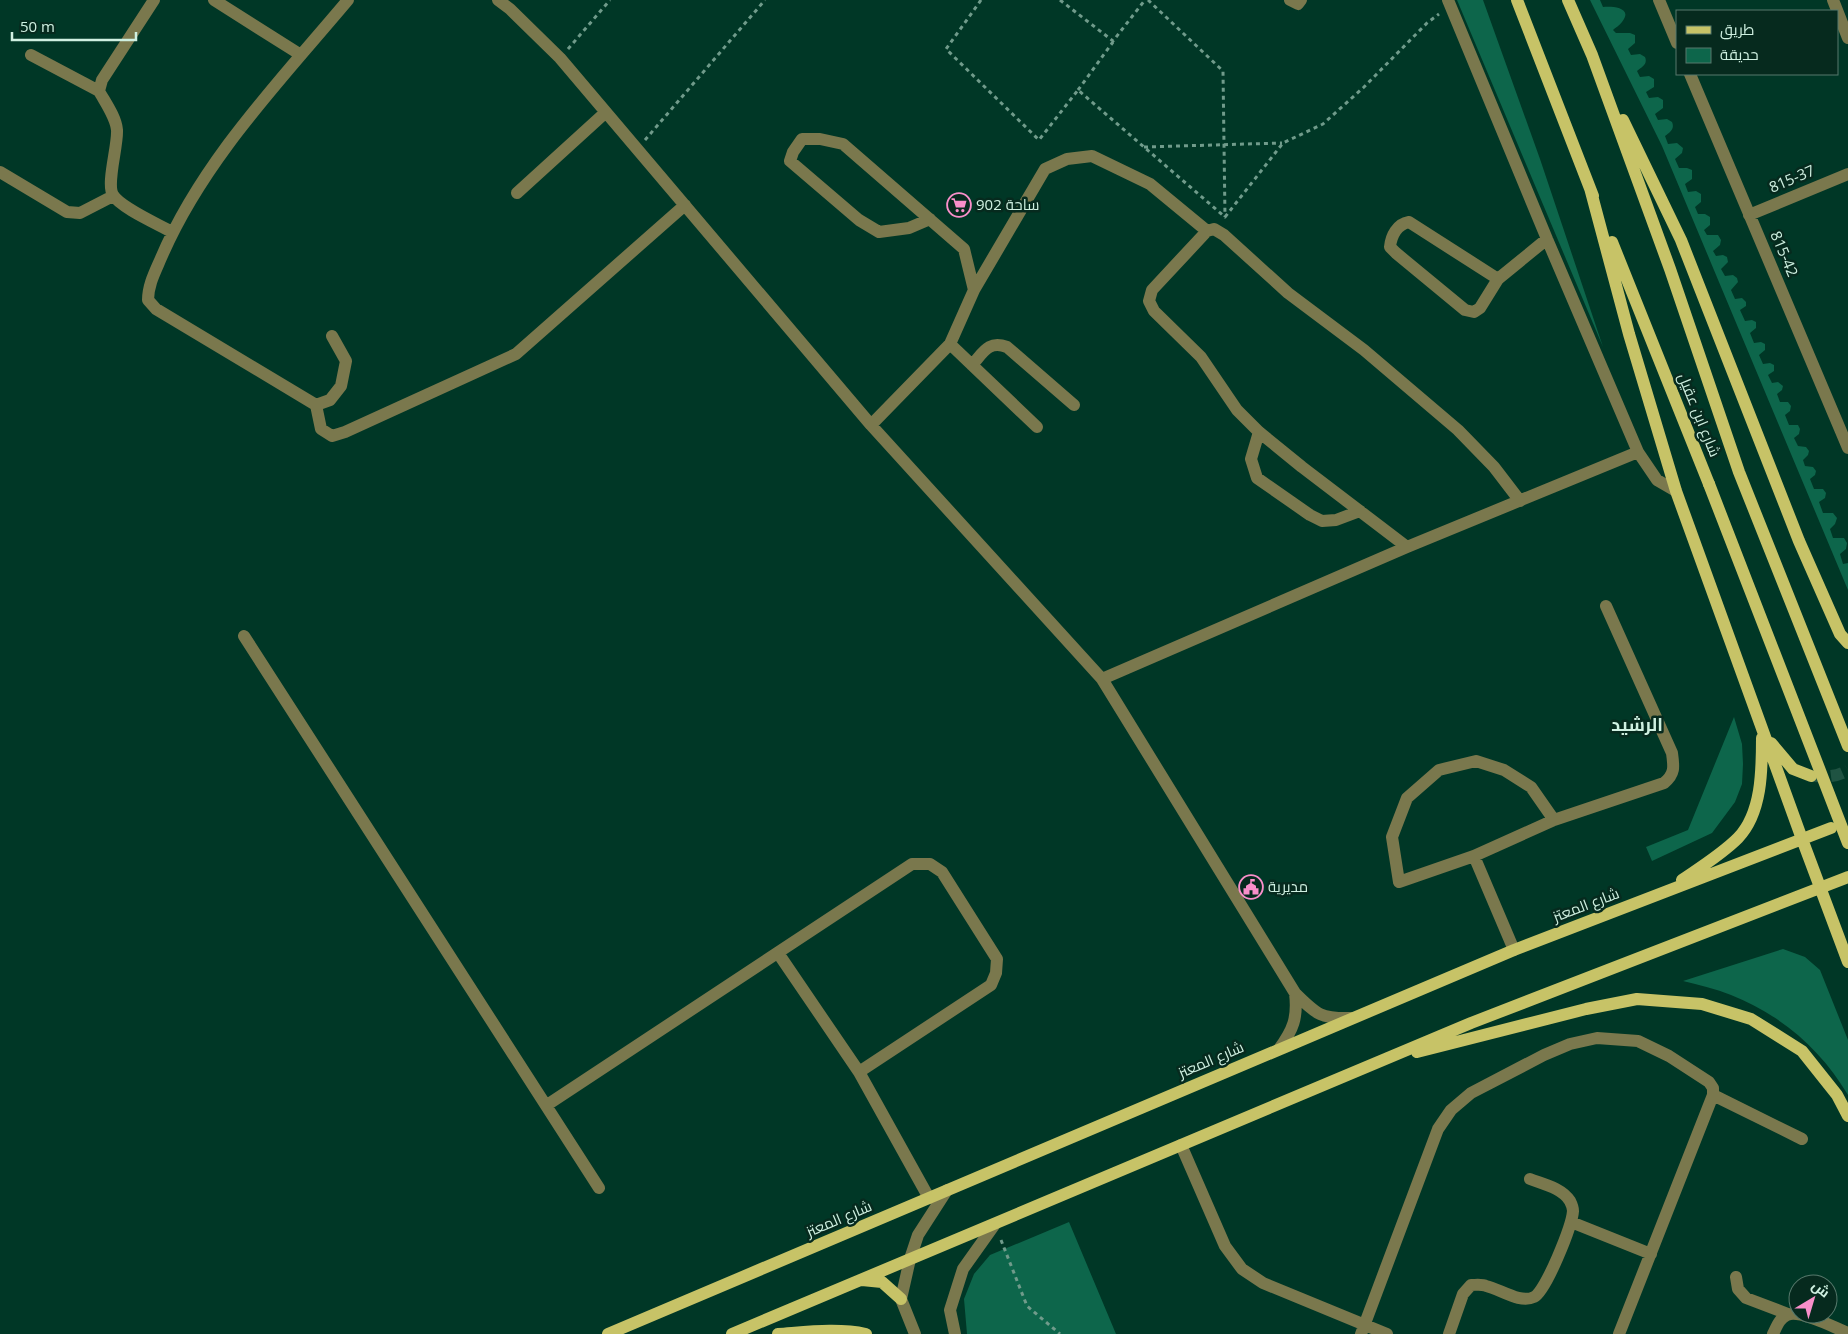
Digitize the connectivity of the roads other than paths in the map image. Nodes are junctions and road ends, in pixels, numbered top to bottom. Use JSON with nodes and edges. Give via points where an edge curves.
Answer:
{"nodes":[{"id":1,"x":153,"y":0,"type":"edge"},
{"id":2,"x":214,"y":0,"type":"edge"},
{"id":3,"x":348,"y":0,"type":"edge"},
{"id":4,"x":498,"y":0,"type":"edge"},
{"id":5,"x":1290,"y":0,"type":"edge"},
{"id":6,"x":1302,"y":0,"type":"edge"},
{"id":7,"x":1517,"y":0,"type":"edge"},
{"id":8,"x":1568,"y":0,"type":"edge"},
{"id":9,"x":1659,"y":0,"type":"edge"},
{"id":10,"x":1449,"y":2,"type":"edge"},
{"id":11,"x":1838,"y":13,"type":"edge"},
{"id":12,"x":1848,"y":38,"type":"edge"},
{"id":13,"x":1676,"y":41,"type":"edge"},
{"id":14,"x":31,"y":55,"type":"dead end"},
{"id":15,"x":301,"y":55,"type":"junction"},
{"id":16,"x":1592,"y":55,"type":"junction"},
{"id":17,"x":1690,"y":75,"type":"edge"},
{"id":18,"x":100,"y":91,"type":"junction"},
{"id":19,"x":606,"y":112,"type":"junction"},
{"id":20,"x":0,"y":172,"type":"edge"},
{"id":21,"x":1848,"y":174,"type":"edge"},
{"id":22,"x":1590,"y":188,"type":"junction"},
{"id":23,"x":517,"y":193,"type":"dead end"},
{"id":24,"x":113,"y":196,"type":"junction"},
{"id":25,"x":685,"y":206,"type":"junction"},
{"id":26,"x":1749,"y":215,"type":"junction"},
{"id":27,"x":930,"y":220,"type":"junction"},
{"id":28,"x":1207,"y":231,"type":"junction"},
{"id":29,"x":172,"y":232,"type":"junction"},
{"id":30,"x":1547,"y":239,"type":"junction"},
{"id":31,"x":1498,"y":279,"type":"junction"},
{"id":32,"x":974,"y":290,"type":"junction"},
{"id":33,"x":332,"y":336,"type":"dead end"},
{"id":34,"x":950,"y":344,"type":"junction"},
{"id":35,"x":972,"y":365,"type":"junction"},
{"id":36,"x":316,"y":405,"type":"junction"},
{"id":37,"x":1074,"y":405,"type":"dead end"},
{"id":38,"x":871,"y":425,"type":"junction"},
{"id":39,"x":1037,"y":427,"type":"dead end"},
{"id":40,"x":1259,"y":432,"type":"junction"},
{"id":41,"x":1848,"y":448,"type":"edge"},
{"id":42,"x":1638,"y":452,"type":"junction"},
{"id":43,"x":1676,"y":491,"type":"junction"},
{"id":44,"x":1520,"y":501,"type":"junction"},
{"id":45,"x":1360,"y":511,"type":"junction"},
{"id":46,"x":1407,"y":547,"type":"junction"},
{"id":47,"x":1606,"y":606,"type":"dead end"},
{"id":48,"x":244,"y":636,"type":"dead end"},
{"id":49,"x":1844,"y":638,"type":"edge"},
{"id":50,"x":1848,"y":654,"type":"edge"},
{"id":51,"x":1102,"y":679,"type":"junction"},
{"id":52,"x":1762,"y":728,"type":"junction"},
{"id":53,"x":1848,"y":746,"type":"edge"},
{"id":54,"x":1811,"y":776,"type":"tunnel mouth"},
{"id":55,"x":1554,"y":820,"type":"junction"},
{"id":56,"x":1831,"y":828,"type":"dead end"},
{"id":57,"x":1802,"y":839,"type":"junction"},
{"id":58,"x":1848,"y":843,"type":"edge"},
{"id":59,"x":1474,"y":856,"type":"junction"},
{"id":60,"x":1848,"y":877,"type":"edge"},
{"id":61,"x":1820,"y":888,"type":"junction"},
{"id":62,"x":1669,"y":890,"type":"junction"},
{"id":63,"x":1514,"y":950,"type":"junction"},
{"id":64,"x":778,"y":952,"type":"junction"},
{"id":65,"x":1848,"y":962,"type":"edge"},
{"id":66,"x":1295,"y":993,"type":"junction"},
{"id":67,"x":1352,"y":1018,"type":"junction"},
{"id":68,"x":1279,"y":1049,"type":"junction"},
{"id":69,"x":1376,"y":1063,"type":"junction"},
{"id":70,"x":859,"y":1072,"type":"junction"},
{"id":71,"x":1713,"y":1094,"type":"junction"},
{"id":72,"x":546,"y":1106,"type":"junction"},
{"id":73,"x":1848,"y":1116,"type":"edge"},
{"id":74,"x":1802,"y":1139,"type":"dead end"},
{"id":75,"x":1181,"y":1146,"type":"junction"},
{"id":76,"x":1530,"y":1179,"type":"dead end"},
{"id":77,"x":600,"y":1188,"type":"dead end"},
{"id":78,"x":947,"y":1190,"type":"junction"},
{"id":79,"x":929,"y":1198,"type":"junction"},
{"id":80,"x":1571,"y":1222,"type":"junction"},
{"id":81,"x":995,"y":1224,"type":"junction"},
{"id":82,"x":1651,"y":1254,"type":"junction"},
{"id":83,"x":910,"y":1259,"type":"junction"},
{"id":84,"x":1736,"y":1277,"type":"dead end"},
{"id":85,"x":860,"y":1280,"type":"junction"},
{"id":86,"x":901,"y":1299,"type":"junction"},
{"id":87,"x":1788,"y":1314,"type":"joint"},
{"id":88,"x":1824,"y":1324,"type":"edge"},
{"id":89,"x":1363,"y":1330,"type":"edge"},
{"id":90,"x":608,"y":1334,"type":"edge"},
{"id":91,"x":732,"y":1334,"type":"edge"},
{"id":92,"x":778,"y":1334,"type":"edge"},
{"id":93,"x":866,"y":1334,"type":"edge"},
{"id":94,"x":915,"y":1334,"type":"edge"},
{"id":95,"x":955,"y":1334,"type":"edge"},
{"id":96,"x":1387,"y":1334,"type":"edge"},
{"id":97,"x":1449,"y":1334,"type":"edge"},
{"id":98,"x":1619,"y":1334,"type":"edge"},
{"id":99,"x":1773,"y":1334,"type":"edge"},
{"id":100,"x":1848,"y":1334,"type":"edge"}],
"edges":[{"from":1,"to":18,"type":"street","via":[[102,80]]},
{"from":2,"to":15,"type":"street"},
{"from":3,"to":15,"type":"street"},
{"from":4,"to":19,"type":"street","via":[[560,58]]},
{"from":5,"to":6,"type":"street","via":[[1298,4]]},
{"from":7,"to":22,"type":"main road","name":"شارع ابن عقيل"},
{"from":8,"to":16,"type":"main road","name":"شارع ابن عقيل"},
{"from":9,"to":13,"type":"street"},
{"from":10,"to":30,"type":"street"},
{"from":11,"to":12,"type":"street"},
{"from":14,"to":18,"type":"street"},
{"from":15,"to":29,"type":"street","via":[[232,138]]},
{"from":16,"to":49,"type":"main road","via":[[1681,240],[1800,541]]},
{"from":16,"to":53,"type":"main road","name":"شارع ابن عقيل","via":[[1739,472]]},
{"from":17,"to":26,"type":"street","name":"815-42"},
{"from":18,"to":24,"type":"street","via":[[117,127],[118,142],[110,188]]},
{"from":19,"to":23,"type":"street"},
{"from":19,"to":25,"type":"street"},
{"from":20,"to":24,"type":"street","via":[[67,212],[80,213]]},
{"from":21,"to":26,"type":"street","name":"815-37"},
{"from":22,"to":43,"type":"main road"},
{"from":22,"to":58,"type":"main road","name":"شارع ابن عقيل","bridge":true},
{"from":24,"to":29,"type":"street","via":[[124,206]]},
{"from":25,"to":36,"type":"street","via":[[516,354],[332,436],[321,429]]},
{"from":25,"to":38,"type":"street"},
{"from":26,"to":41,"type":"street","name":"815-42"},
{"from":27,"to":27,"type":"street","via":[[909,228],[879,232],[859,220],[790,161],[793,152],[802,139],[842,144]]},
{"from":27,"to":32,"type":"street","via":[[964,249]]},
{"from":28,"to":32,"type":"street","via":[[1150,184],[1092,156],[1067,159],[1045,169]]},
{"from":28,"to":40,"type":"street","via":[[1152,290],[1149,301],[1201,357],[1237,410]]},
{"from":28,"to":44,"type":"street","via":[[1214,229],[1224,235],[1288,292],[1364,350],[1458,430],[1494,467]]},
{"from":29,"to":36,"type":"street","via":[[148,289],[148,300],[156,310]]},
{"from":30,"to":31,"type":"street"},
{"from":30,"to":42,"type":"street"},
{"from":31,"to":31,"type":"street","via":[[1480,308],[1474,312],[1465,310],[1396,253],[1390,246],[1391,237],[1403,223],[1409,222]]},
{"from":32,"to":34,"type":"street"},
{"from":33,"to":36,"type":"street","via":[[346,361],[341,386],[330,400]]},
{"from":34,"to":35,"type":"street"},
{"from":34,"to":38,"type":"street"},
{"from":35,"to":37,"type":"street","via":[[989,346],[999,344]]},
{"from":35,"to":39,"type":"street"},
{"from":38,"to":51,"type":"street"},
{"from":40,"to":45,"type":"street"},
{"from":40,"to":45,"type":"street","via":[[1251,459],[1257,478],[1322,520],[1336,520]]},
{"from":42,"to":43,"type":"street","via":[[1657,480]]},
{"from":42,"to":44,"type":"street"},
{"from":43,"to":52,"type":"main road"},
{"from":44,"to":46,"type":"street"},
{"from":45,"to":46,"type":"street"},
{"from":46,"to":51,"type":"street"},
{"from":47,"to":55,"type":"street","via":[[1672,753],[1672,776],[1664,783]]},
{"from":48,"to":72,"type":"street"},
{"from":49,"to":50,"type":"main road"},
{"from":51,"to":66,"type":"street"},
{"from":52,"to":54,"type":"main road","via":[[1777,752],[1793,769]]},
{"from":52,"to":57,"type":"main road"},
{"from":52,"to":62,"type":"main road","via":[[1762,779],[1751,818],[1739,837]]},
{"from":55,"to":59,"type":"street"},
{"from":55,"to":59,"type":"street","via":[[1531,787],[1504,770],[1476,761],[1439,770],[1407,798],[1392,836],[1399,882]]},
{"from":56,"to":57,"type":"main road","name":"شارع المعتز"},
{"from":57,"to":61,"type":"main road"},
{"from":57,"to":62,"type":"main road","name":"شارع المعتز"},
{"from":59,"to":63,"type":"street"},
{"from":60,"to":61,"type":"main road"},
{"from":61,"to":65,"type":"main road"},
{"from":61,"to":69,"type":"main road","via":[[1480,1019]]},
{"from":62,"to":63,"type":"main road","name":"شارع المعتز"},
{"from":63,"to":67,"type":"main road","name":"شارع المعتز"},
{"from":64,"to":70,"type":"street"},
{"from":64,"to":70,"type":"street","via":[[912,864],[930,864],[942,872],[997,959],[996,973],[991,985]]},
{"from":64,"to":72,"type":"street"},
{"from":66,"to":67,"type":"street","via":[[1311,1009],[1329,1019]]},
{"from":66,"to":68,"type":"street","via":[[1297,1008],[1292,1031]]},
{"from":67,"to":68,"type":"main road","name":"شارع المعتز"},
{"from":68,"to":78,"type":"main road","name":"شارع المعتز"},
{"from":69,"to":73,"type":"main road","via":[[1586,1009],[1638,999],[1702,1004],[1751,1019],[1802,1051],[1837,1095]]},
{"from":69,"to":75,"type":"main road"},
{"from":70,"to":79,"type":"street"},
{"from":71,"to":74,"type":"street"},
{"from":71,"to":82,"type":"street"},
{"from":71,"to":89,"type":"street","via":[[1709,1082],[1670,1056],[1638,1041],[1617,1038],[1597,1038],[1570,1044],[1471,1093],[1451,1110],[1438,1129]]},
{"from":72,"to":77,"type":"street"},
{"from":75,"to":81,"type":"main road"},
{"from":75,"to":89,"type":"street","via":[[1226,1246],[1242,1269],[1263,1283]]},
{"from":76,"to":80,"type":"street","via":[[1561,1191],[1573,1210]]},
{"from":78,"to":79,"type":"main road","name":"شارع المعتز"},
{"from":78,"to":83,"type":"street","via":[[918,1235]]},
{"from":79,"to":90,"type":"main road","name":"شارع المعتز"},
{"from":80,"to":82,"type":"street"},
{"from":80,"to":97,"type":"street","via":[[1541,1291],[1524,1299],[1484,1285],[1471,1285],[1463,1294]]},
{"from":81,"to":83,"type":"main road"},
{"from":81,"to":95,"type":"street","via":[[963,1269],[950,1310]]},
{"from":82,"to":98,"type":"street"},
{"from":83,"to":85,"type":"main road"},
{"from":83,"to":86,"type":"street"},
{"from":84,"to":87,"type":"street","via":[[1738,1289],[1746,1298]]},
{"from":85,"to":86,"type":"main road","via":[[882,1282]]},
{"from":85,"to":91,"type":"main road"},
{"from":86,"to":94,"type":"street"},
{"from":87,"to":99,"type":"street","via":[[1779,1321]]},
{"from":88,"to":100,"type":"street"},
{"from":89,"to":96,"type":"street"},
{"from":92,"to":93,"type":"main road","via":[[824,1331]]}]}
